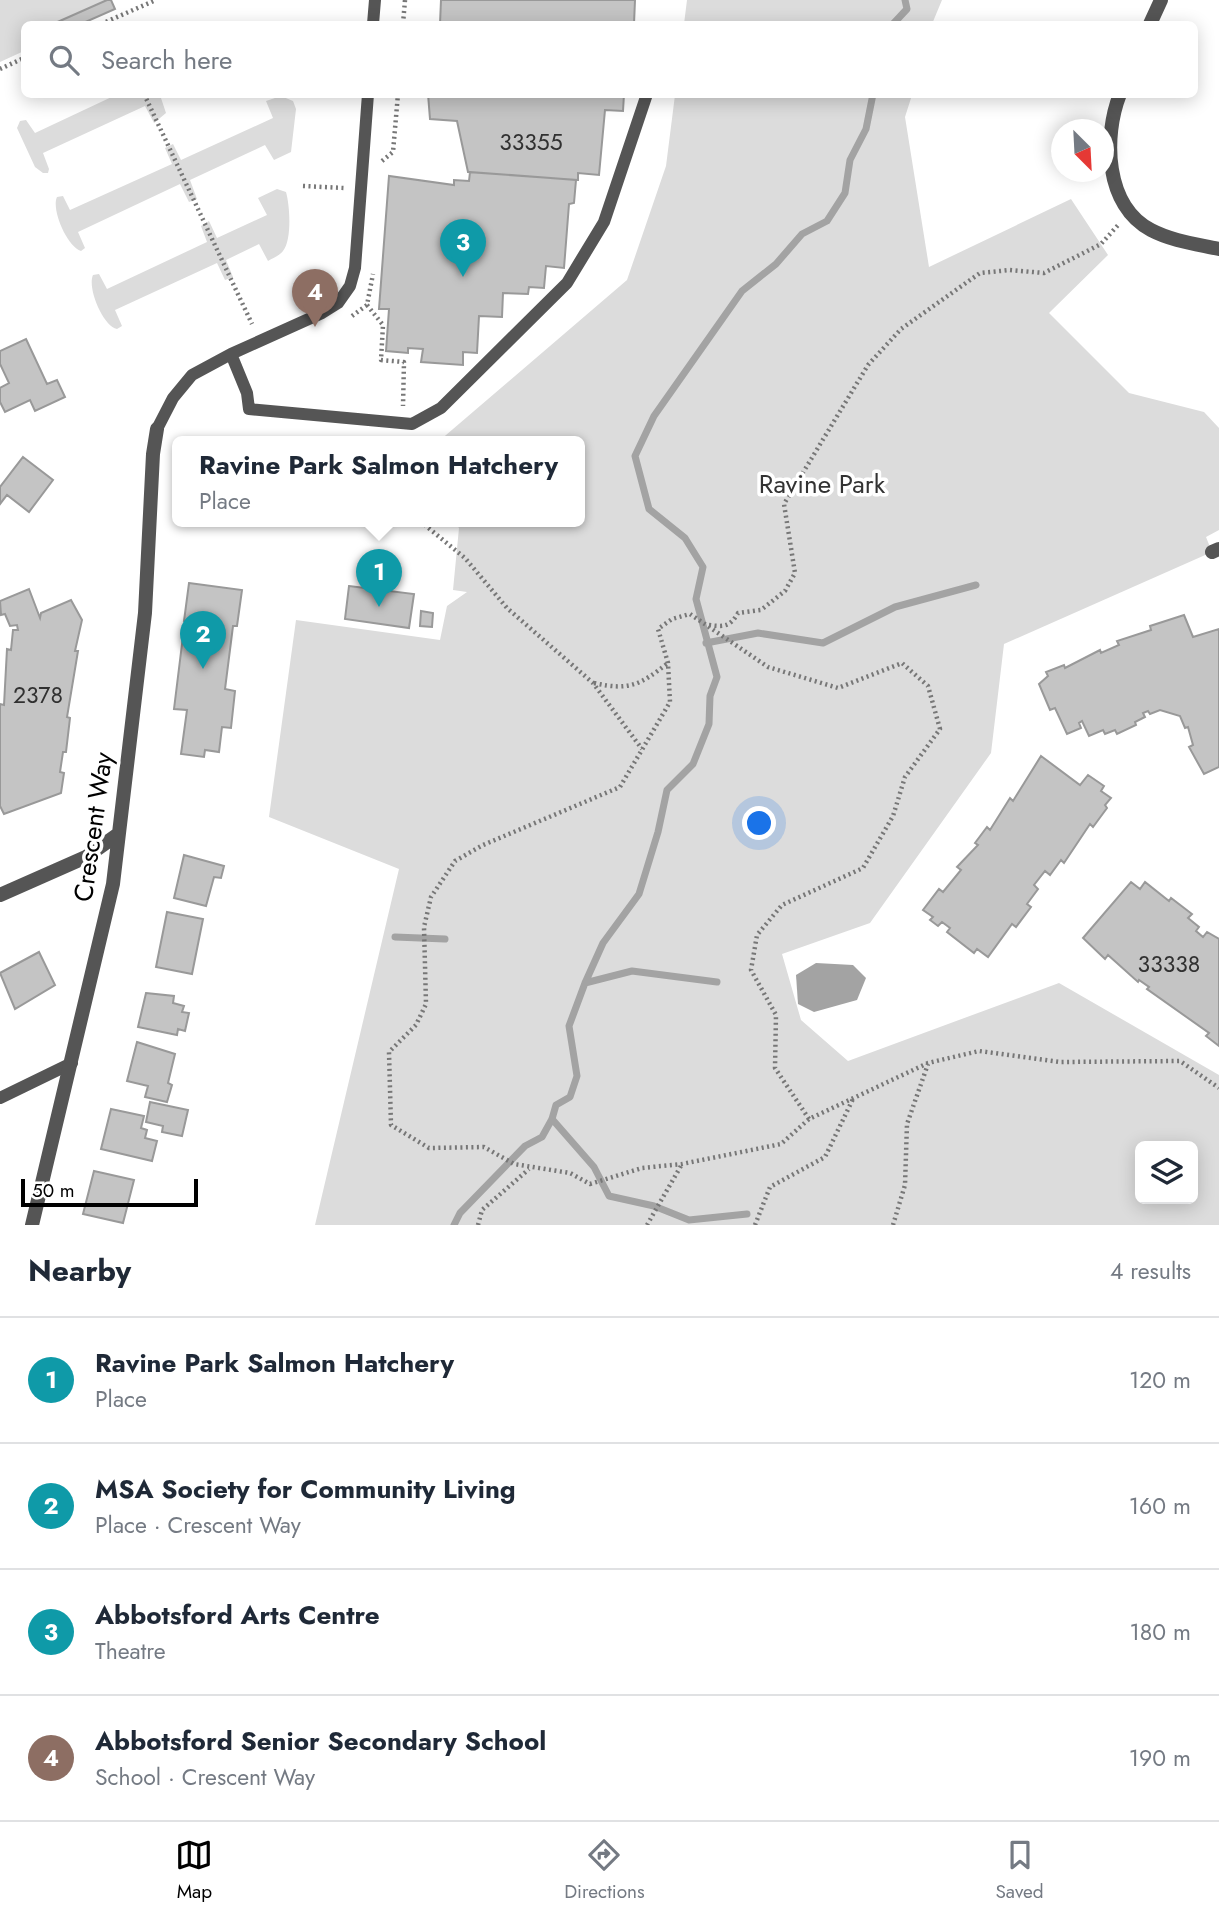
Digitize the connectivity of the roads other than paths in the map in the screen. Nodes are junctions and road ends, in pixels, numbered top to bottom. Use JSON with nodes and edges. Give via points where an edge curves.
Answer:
{"nodes":[{"id":1,"x":375,"y":0,"type":"edge"},
{"id":2,"x":1161,"y":0,"type":"edge"},
{"id":3,"x":373,"y":21,"type":"edge"},
{"id":4,"x":1151,"y":21,"type":"edge"},
{"id":5,"x":368,"y":98,"type":"edge"},
{"id":6,"x":646,"y":98,"type":"edge"},
{"id":7,"x":1119,"y":98,"type":"edge"},
{"id":8,"x":1219,"y":249,"type":"edge"},
{"id":9,"x":231,"y":354,"type":"junction"},
{"id":10,"x":157,"y":429,"type":"joint"},
{"id":11,"x":117,"y":835,"type":"junction"},
{"id":12,"x":0,"y":895,"type":"edge"},
{"id":13,"x":72,"y":1063,"type":"junction"},
{"id":14,"x":0,"y":1098,"type":"edge"},
{"id":15,"x":32,"y":1225,"type":"edge"}],
"edges":[{"from":1,"to":3,"type":"lane"},
{"from":2,"to":4,"type":"street"},
{"from":5,"to":9,"type":"lane","via":[[350,286],[338,303],[323,313]]},
{"from":6,"to":9,"type":"lane","via":[[604,222],[567,283],[441,408],[412,424],[249,409]]},
{"from":7,"to":8,"type":"street","via":[[1108,151],[1129,213],[1170,239]]},
{"from":9,"to":10,"type":"lane","via":[[192,375]]},
{"from":10,"to":11,"type":"street","name":"Crescent Way","via":[[145,613]]},
{"from":11,"to":12,"type":"street","via":[[86,857]]},
{"from":11,"to":13,"type":"street","name":"Crescent Way","via":[[113,884]]},
{"from":13,"to":14,"type":"lane"},
{"from":13,"to":15,"type":"street","name":"Crescent Way"}]}
